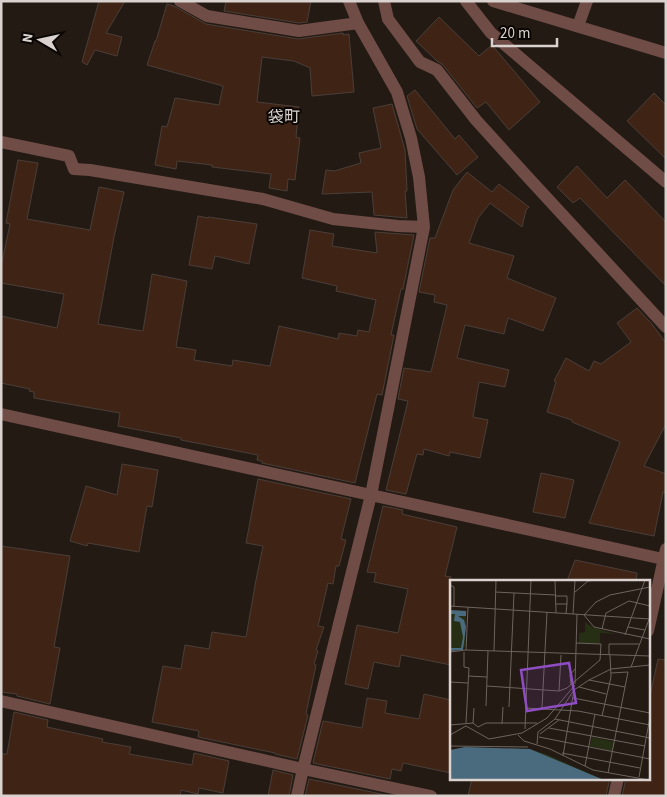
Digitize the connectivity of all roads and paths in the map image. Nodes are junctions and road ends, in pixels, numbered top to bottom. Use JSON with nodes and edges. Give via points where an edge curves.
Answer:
{"nodes":[{"id":1,"x":180,"y":1,"type":"edge"},
{"id":2,"x":349,"y":1,"type":"edge"},
{"id":3,"x":384,"y":1,"type":"edge"},
{"id":4,"x":466,"y":1,"type":"edge"},
{"id":5,"x":494,"y":1,"type":"edge"},
{"id":6,"x":587,"y":1,"type":"edge"},
{"id":7,"x":358,"y":23,"type":"junction"},
{"id":8,"x":578,"y":26,"type":"junction"},
{"id":9,"x":666,"y":53,"type":"edge"},
{"id":10,"x":1,"y":142,"type":"edge"},
{"id":11,"x":666,"y":182,"type":"edge"},
{"id":12,"x":424,"y":227,"type":"junction"},
{"id":13,"x":666,"y":327,"type":"edge"},
{"id":14,"x":1,"y":414,"type":"edge"},
{"id":15,"x":371,"y":495,"type":"junction"},
{"id":16,"x":665,"y":554,"type":"edge"},
{"id":17,"x":650,"y":622,"type":"edge"},
{"id":18,"x":1,"y":701,"type":"edge"},
{"id":19,"x":303,"y":768,"type":"junction"},
{"id":20,"x":618,"y":780,"type":"edge"},
{"id":21,"x":298,"y":796,"type":"edge"},
{"id":22,"x":431,"y":796,"type":"edge"},
{"id":23,"x":614,"y":796,"type":"edge"}],
"edges":[{"from":1,"to":7,"type":"street","via":[[207,16],[299,31]]},
{"from":2,"to":7,"type":"street"},
{"from":3,"to":13,"type":"street","via":[[388,19],[420,62],[437,70],[476,120]]},
{"from":4,"to":11,"type":"street","via":[[492,33]]},
{"from":5,"to":8,"type":"street"},
{"from":6,"to":8,"type":"street"},
{"from":7,"to":12,"type":"street","via":[[398,92],[419,177]]},
{"from":8,"to":9,"type":"street"},
{"from":10,"to":12,"type":"street","via":[[69,156],[74,169],[263,199],[333,220]]},
{"from":12,"to":15,"type":"street"},
{"from":14,"to":15,"type":"street"},
{"from":15,"to":16,"type":"street"},
{"from":15,"to":19,"type":"street"},
{"from":16,"to":17,"type":"street"},
{"from":18,"to":19,"type":"street"},
{"from":19,"to":21,"type":"street"},
{"from":19,"to":22,"type":"street"},
{"from":20,"to":23,"type":"street"}]}
